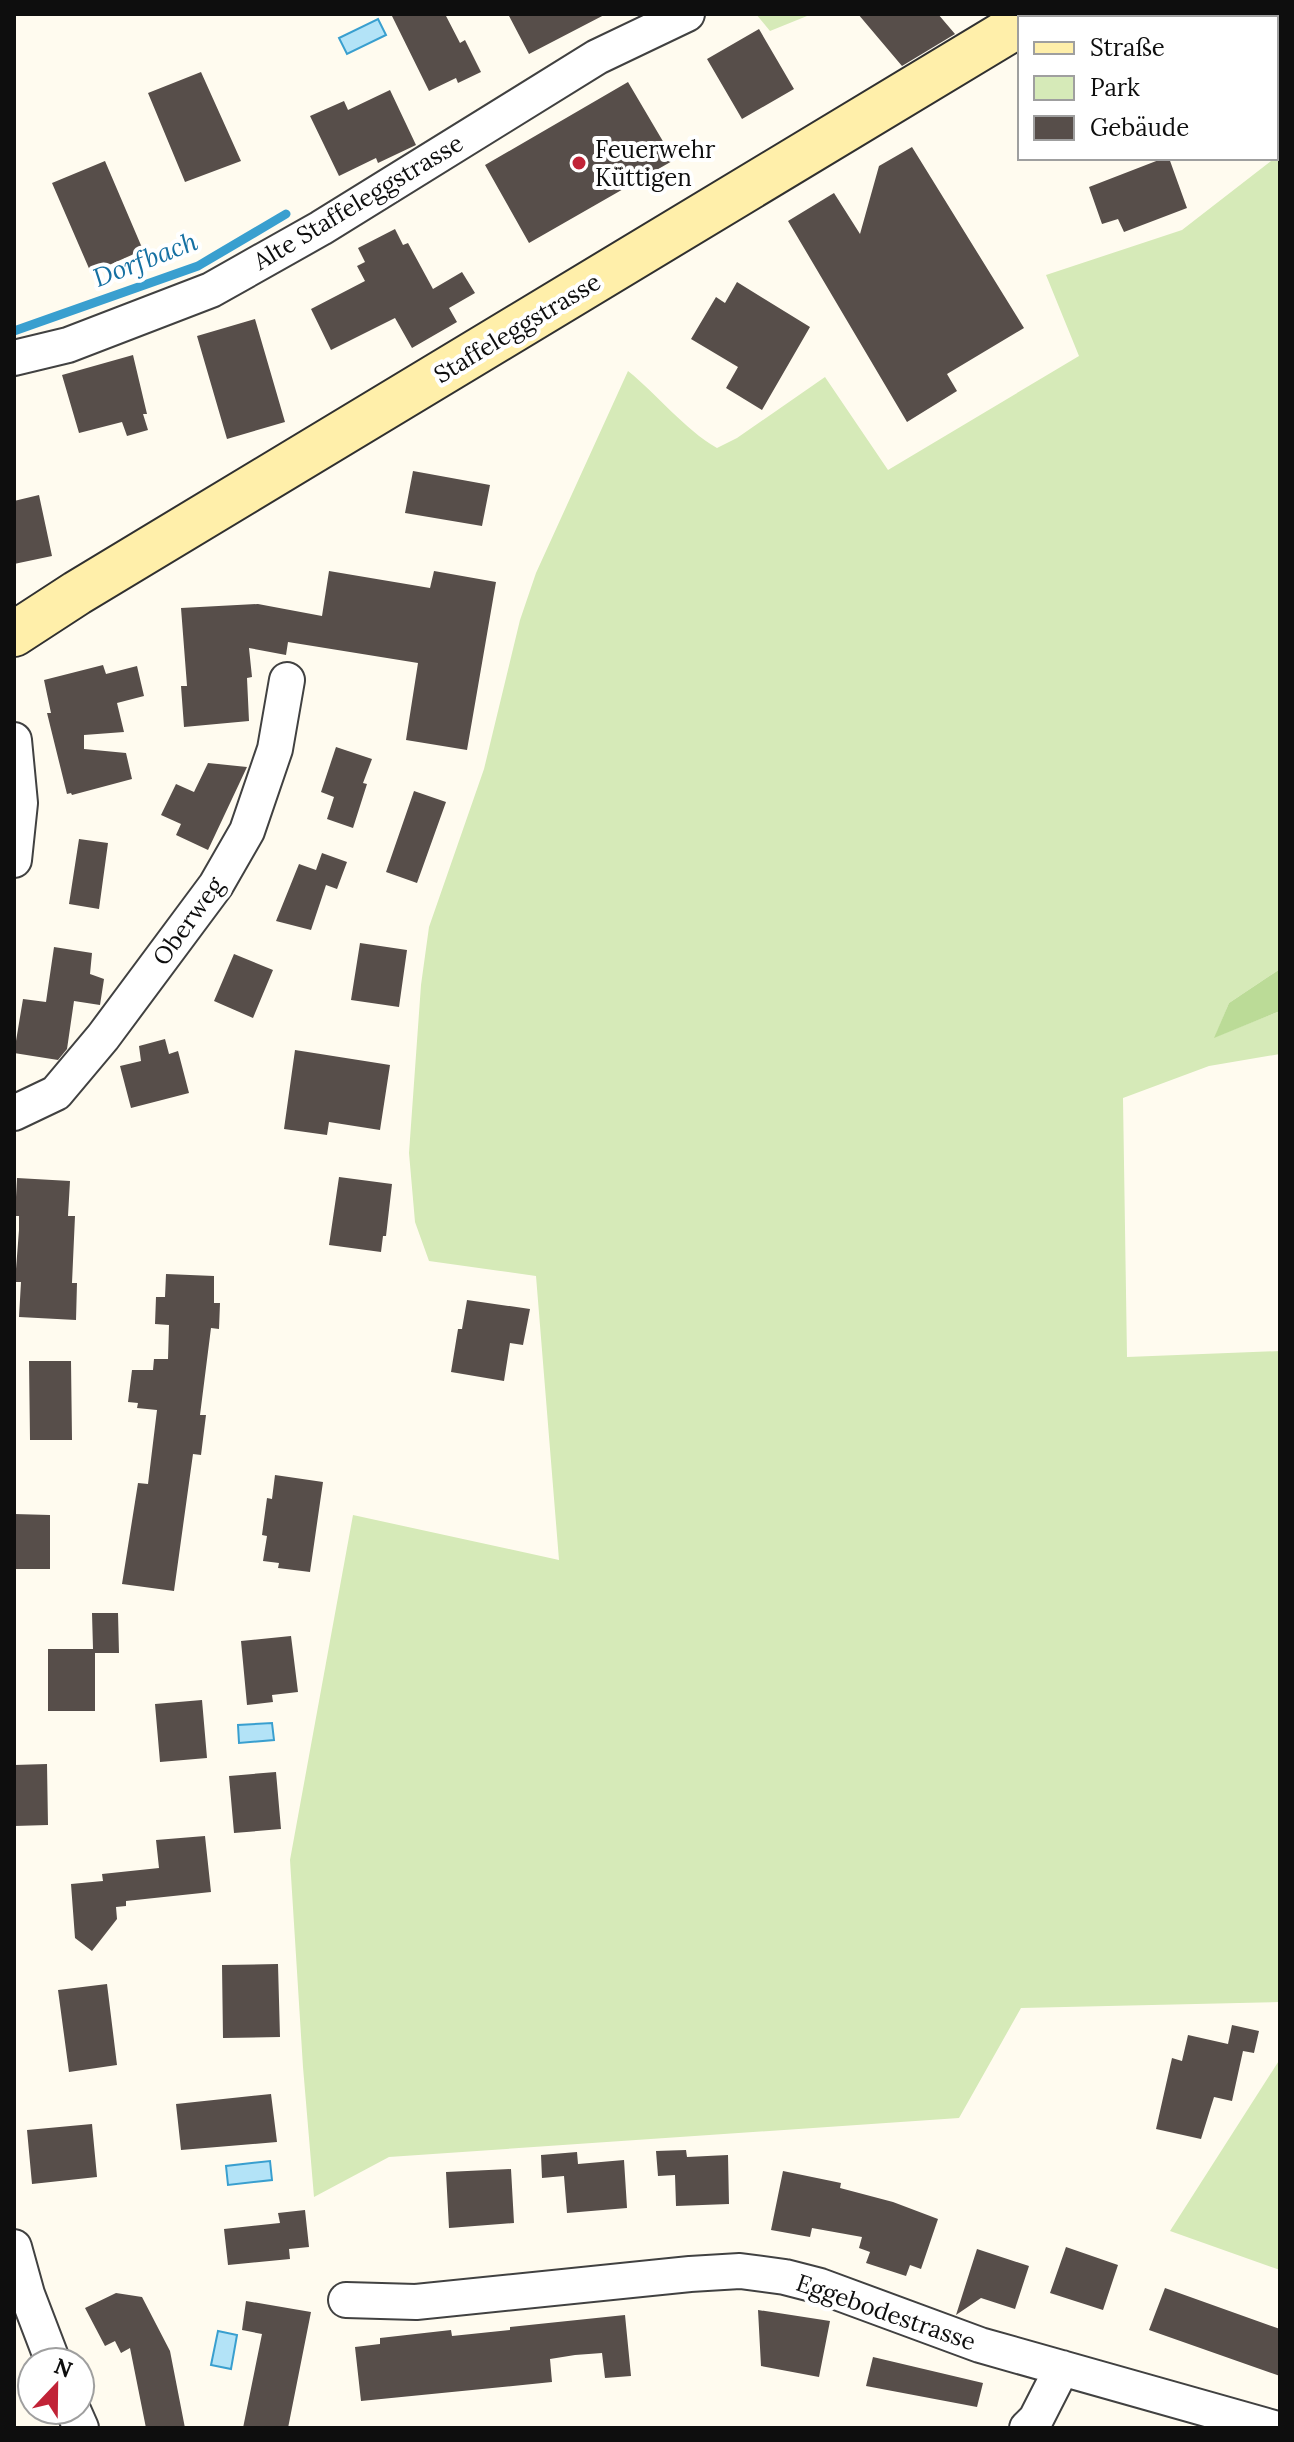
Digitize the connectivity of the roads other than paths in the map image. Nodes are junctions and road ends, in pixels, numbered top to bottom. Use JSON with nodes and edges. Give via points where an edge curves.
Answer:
{"nodes":[{"id":1,"x":687,"y":14,"type":"edge"},
{"id":2,"x":1018,"y":25,"type":"edge"},
{"id":3,"x":14,"y":358,"type":"edge"},
{"id":4,"x":14,"y":634,"type":"edge"},
{"id":5,"x":287,"y":680,"type":"dead end"},
{"id":6,"x":14,"y":740,"type":"edge"},
{"id":7,"x":14,"y":860,"type":"edge"},
{"id":8,"x":14,"y":1113,"type":"edge"},
{"id":9,"x":14,"y":2247,"type":"edge"},
{"id":10,"x":346,"y":2300,"type":"dead end"},
{"id":11,"x":47,"y":2346,"type":"edge"},
{"id":12,"x":1062,"y":2368,"type":"junction"},
{"id":13,"x":1027,"y":2428,"type":"edge"},
{"id":14,"x":1274,"y":2428,"type":"edge"}],
"edges":[{"from":1,"to":3,"type":"street","name":"Alte Staffeleggstrasse","via":[[597,57],[211,290],[68,345]]},
{"from":2,"to":4,"type":"street","name":"Staffeleggstrasse"},
{"from":5,"to":8,"type":"street","name":"Oberweg","via":[[275,749],[250,822],[216,885],[56,1093]]},
{"from":6,"to":7,"type":"street","via":[[20,803]]},
{"from":9,"to":11,"type":"street"},
{"from":10,"to":12,"type":"street","name":"Eggebodestrasse","via":[[416,2302],[740,2271],[820,2286],[980,2345]]},
{"from":12,"to":13,"type":"street"},
{"from":12,"to":14,"type":"street","name":"Eggebodestrasse"}]}
